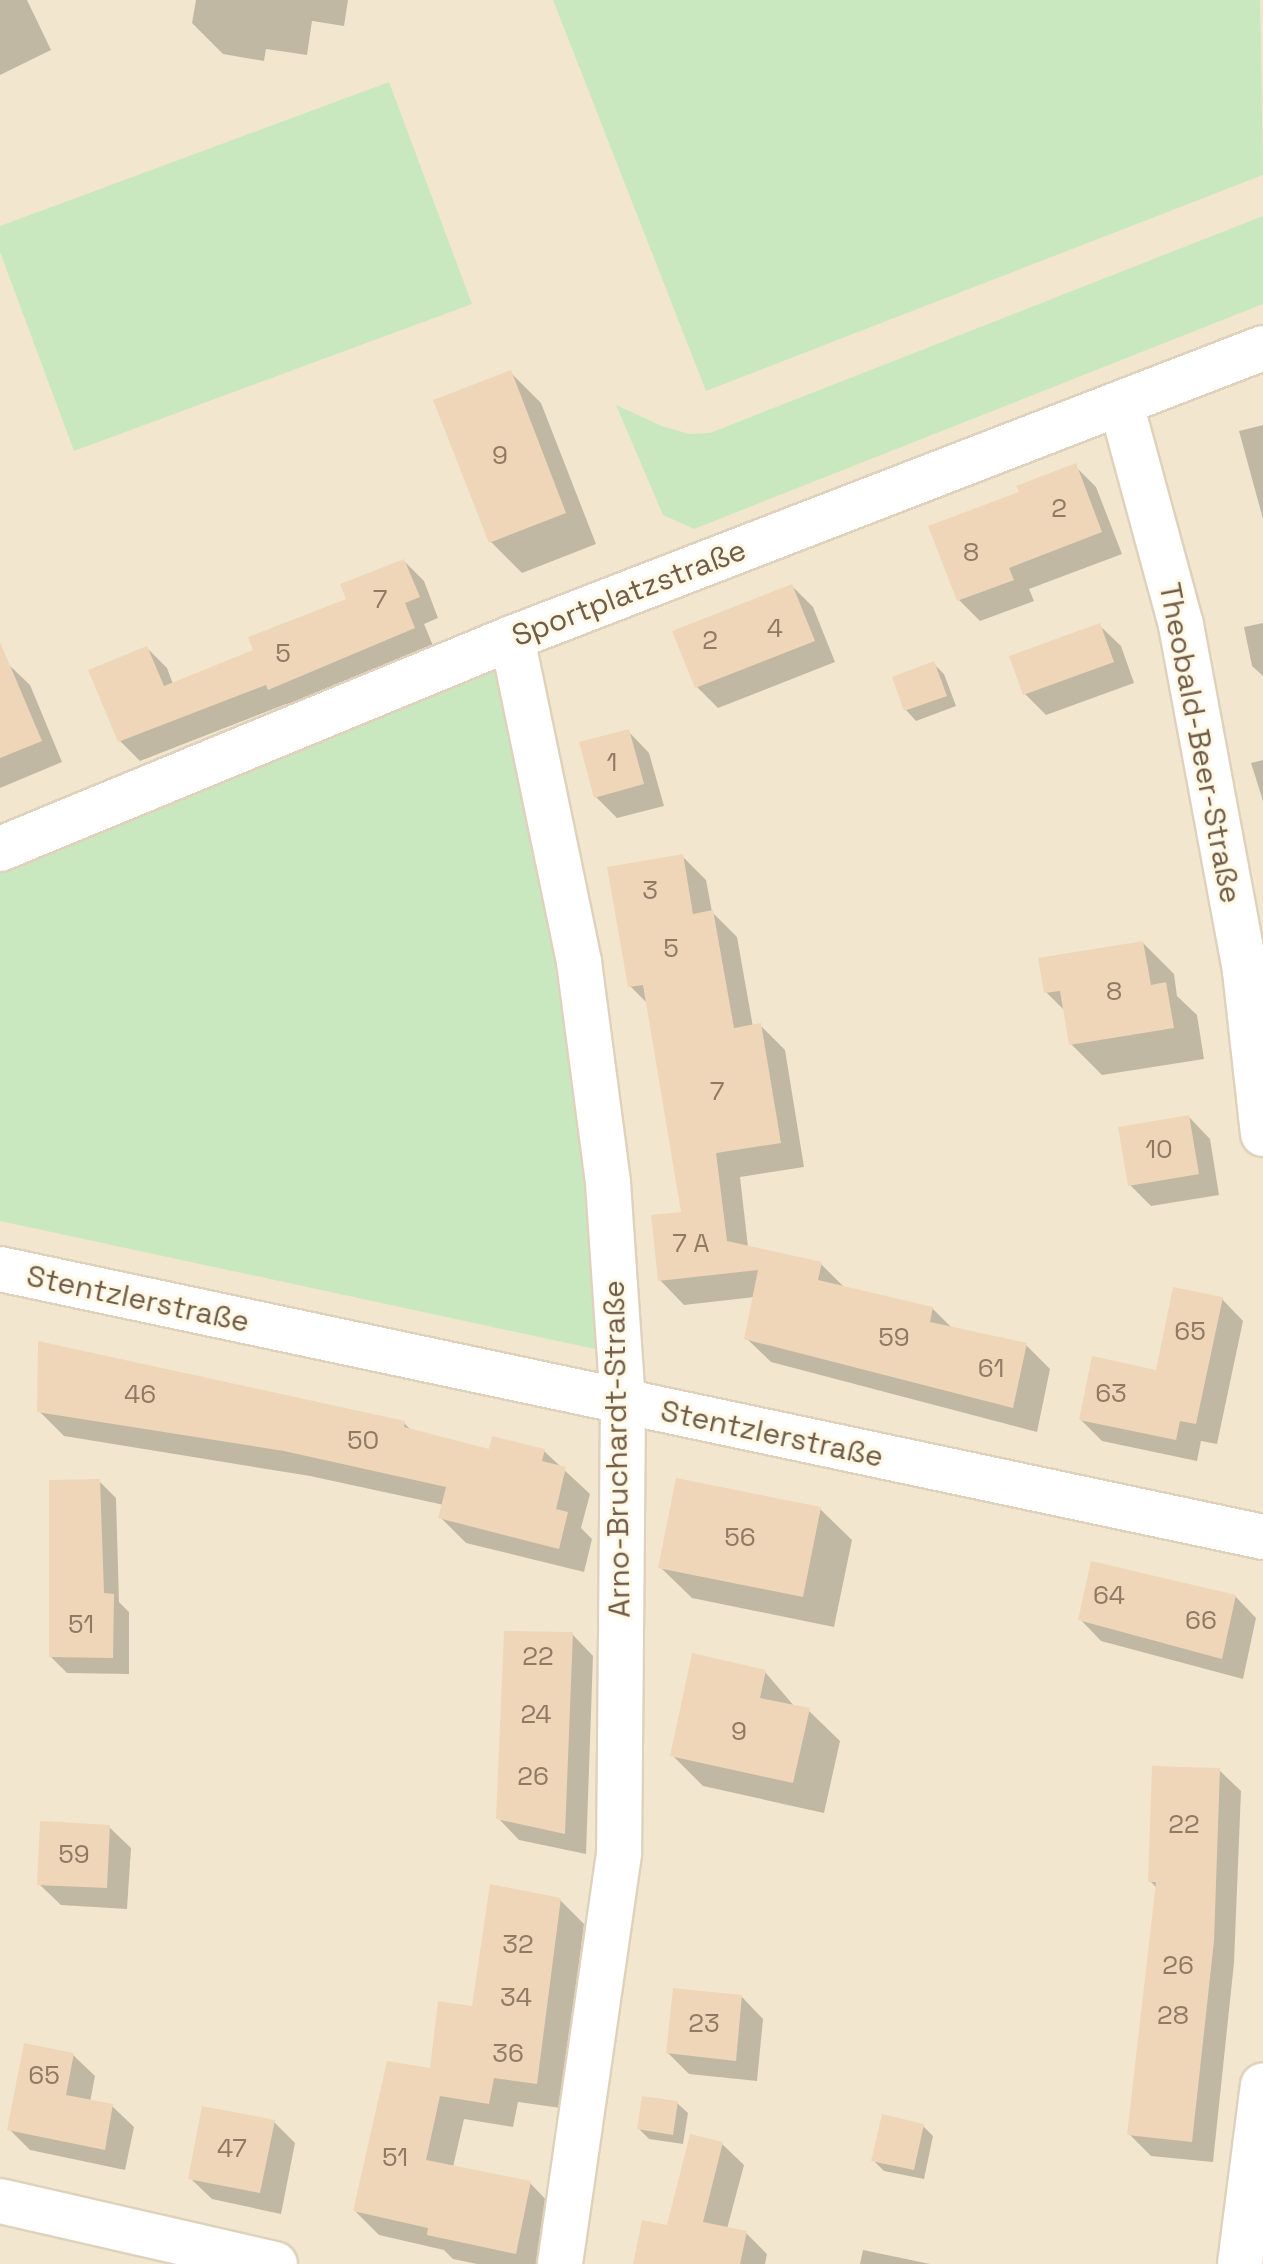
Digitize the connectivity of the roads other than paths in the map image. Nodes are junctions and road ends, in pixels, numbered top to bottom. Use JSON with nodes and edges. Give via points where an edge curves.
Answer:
{"nodes":[{"id":1,"x":1263,"y":348,"type":"edge"},
{"id":2,"x":1121,"y":404,"type":"junction"},
{"id":3,"x":512,"y":638,"type":"junction"},
{"id":4,"x":0,"y":849,"type":"edge"},
{"id":5,"x":1254,"y":970,"type":"edge"},
{"id":6,"x":1263,"y":1134,"type":"edge"},
{"id":7,"x":0,"y":1269,"type":"edge"},
{"id":8,"x":623,"y":1403,"type":"junction"},
{"id":9,"x":1263,"y":1537,"type":"edge"},
{"id":10,"x":1263,"y":2085,"type":"edge"},
{"id":11,"x":0,"y":2201,"type":"edge"},
{"id":12,"x":275,"y":2264,"type":"edge"},
{"id":13,"x":560,"y":2264,"type":"edge"},
{"id":14,"x":1240,"y":2264,"type":"edge"}],
"edges":[{"from":1,"to":2,"type":"street","name":"Sportplatzstraße"},
{"from":2,"to":3,"type":"street","name":"Sportplatzstraße"},
{"from":2,"to":5,"type":"street","name":"Theobald-Beer-Straße","via":[[1181,625]]},
{"from":3,"to":4,"type":"street","name":"Sportplatzstraße"},
{"from":3,"to":8,"type":"street","name":"Arno-Bruchardt-Straße","via":[[579,962],[608,1183]]},
{"from":5,"to":6,"type":"street","name":"Theobald-Beer-Straße"},
{"from":7,"to":8,"type":"street","name":"Stentzlerstraße"},
{"from":8,"to":9,"type":"street","name":"Stentzlerstraße"},
{"from":8,"to":13,"type":"street","name":"Arno-Bruchardt-Straße","via":[[619,1854]]},
{"from":10,"to":14,"type":"street"},
{"from":11,"to":12,"type":"street"}]}
